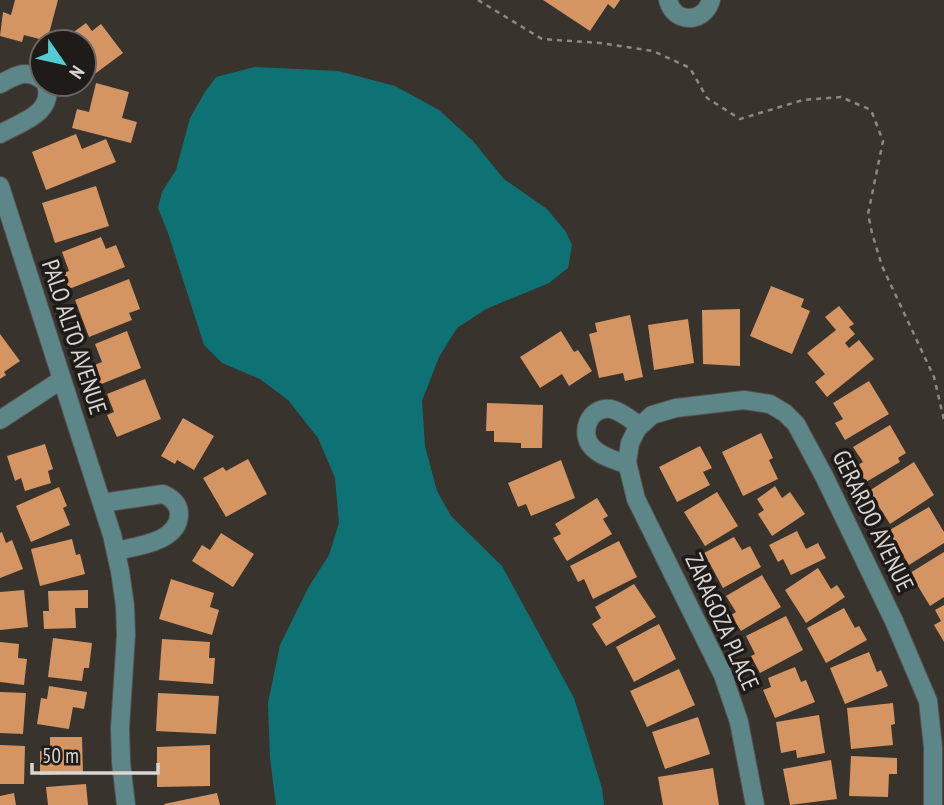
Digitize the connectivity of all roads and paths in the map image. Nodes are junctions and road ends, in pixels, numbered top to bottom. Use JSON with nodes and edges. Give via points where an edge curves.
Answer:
{"nodes":[{"id":1,"x":478,"y":0,"type":"edge"},
{"id":2,"x":668,"y":0,"type":"edge"},
{"id":3,"x":711,"y":0,"type":"edge"},
{"id":4,"x":28,"y":73,"type":"edge"},
{"id":5,"x":0,"y":84,"type":"edge"},
{"id":6,"x":47,"y":98,"type":"edge"},
{"id":7,"x":0,"y":134,"type":"edge"},
{"id":8,"x":0,"y":186,"type":"edge"},
{"id":9,"x":3,"y":206,"type":"edge"},
{"id":10,"x":61,"y":380,"type":"junction"},
{"id":11,"x":0,"y":419,"type":"edge"},
{"id":12,"x":944,"y":420,"type":"edge"},
{"id":13,"x":640,"y":426,"type":"junction"},
{"id":14,"x":627,"y":465,"type":"junction"},
{"id":15,"x":102,"y":503,"type":"junction"},
{"id":16,"x":116,"y":551,"type":"junction"},
{"id":17,"x":126,"y":805,"type":"edge"},
{"id":18,"x":755,"y":805,"type":"edge"},
{"id":19,"x":933,"y":805,"type":"edge"}],
"edges":[{"from":1,"to":12,"type":"path","via":[[542,39],[653,51],[678,62],[690,68],[707,98],[740,119],[803,100],[841,97],[871,110],[883,141],[869,214],[872,233],[882,266],[933,377]]},
{"from":2,"to":3,"type":"street","via":[[673,12],[686,19],[701,16]]},
{"from":4,"to":5,"type":"street"},
{"from":6,"to":7,"type":"street","via":[[42,111]]},
{"from":8,"to":9,"type":"street","name":"PALO ALTO AVENUE"},
{"from":9,"to":10,"type":"street","name":"PALO ALTO AVENUE"},
{"from":10,"to":11,"type":"street"},
{"from":10,"to":15,"type":"street","name":"PALO ALTO AVENUE"},
{"from":13,"to":14,"type":"street","name":"ZARAGOZA PLACE","via":[[630,443]]},
{"from":13,"to":14,"type":"street","via":[[611,409],[598,411],[589,421],[585,435],[593,448]]},
{"from":13,"to":19,"type":"street","name":"GERARDO AVENUE","via":[[659,412],[744,400],[770,404],[793,420],[925,688]]},
{"from":14,"to":18,"type":"street","name":"ZARAGOZA PLACE","via":[[636,499],[723,675],[739,722]]},
{"from":15,"to":16,"type":"street","name":"PALO ALTO AVENUE"},
{"from":15,"to":16,"type":"street","via":[[163,494],[179,508],[178,523],[169,534]]},
{"from":16,"to":17,"type":"street","name":"PALO ALTO AVENUE","via":[[125,606],[120,728]]}]}
